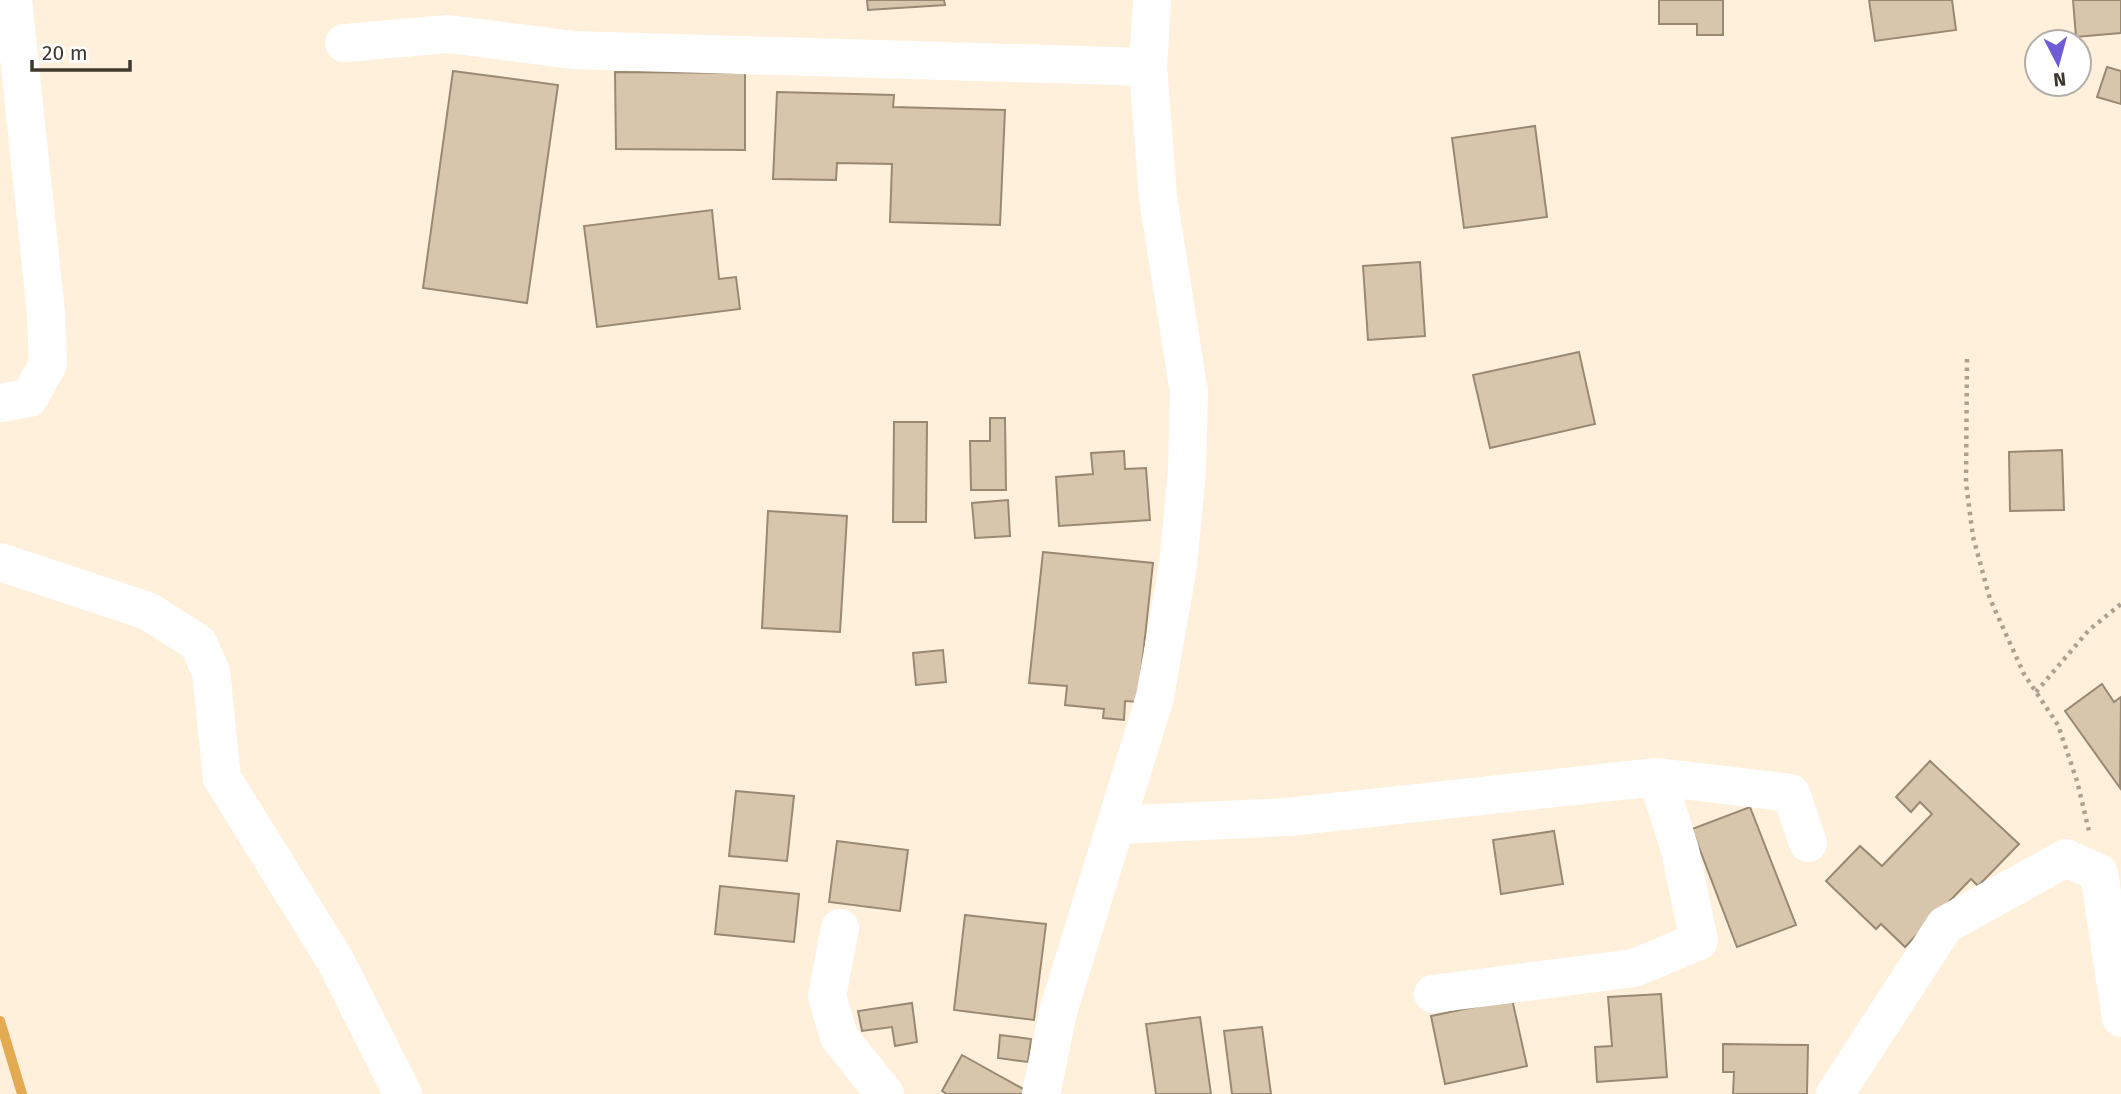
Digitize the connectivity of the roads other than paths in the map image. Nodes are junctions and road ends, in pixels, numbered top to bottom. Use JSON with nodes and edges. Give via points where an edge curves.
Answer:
{"nodes":[{"id":1,"x":13,"y":0,"type":"edge"},
{"id":2,"x":1152,"y":0,"type":"edge"},
{"id":3,"x":344,"y":43,"type":"dead end"},
{"id":4,"x":1148,"y":67,"type":"junction"},
{"id":5,"x":0,"y":403,"type":"edge"},
{"id":6,"x":0,"y":562,"type":"edge"},
{"id":7,"x":1657,"y":777,"type":"junction"},
{"id":8,"x":1117,"y":825,"type":"junction"},
{"id":9,"x":1808,"y":844,"type":"dead end"},
{"id":10,"x":840,"y":928,"type":"dead end"},
{"id":11,"x":1433,"y":994,"type":"dead end"},
{"id":12,"x":2121,"y":1018,"type":"edge"},
{"id":13,"x":403,"y":1094,"type":"edge"},
{"id":14,"x":885,"y":1094,"type":"edge"},
{"id":15,"x":1041,"y":1094,"type":"edge"},
{"id":16,"x":1835,"y":1094,"type":"edge"}],
"edges":[{"from":1,"to":5,"type":"street","via":[[48,364],[29,398]]},
{"from":2,"to":4,"type":"street"},
{"from":3,"to":4,"type":"street","via":[[448,34],[573,50]]},
{"from":4,"to":8,"type":"street","via":[[1158,198],[1189,392],[1187,471],[1178,566],[1155,697]]},
{"from":6,"to":13,"type":"street","via":[[148,611],[198,643],[211,672],[222,778],[335,960]]},
{"from":7,"to":8,"type":"street","via":[[1288,817]]},
{"from":7,"to":9,"type":"street","via":[[1791,793]]},
{"from":7,"to":11,"type":"street","via":[[1680,850],[1699,941],[1634,968]]},
{"from":8,"to":15,"type":"street","via":[[1058,1012]]},
{"from":10,"to":14,"type":"street","via":[[827,996],[839,1037]]},
{"from":12,"to":16,"type":"street","via":[[2099,873],[2066,858],[1945,925]]}]}
